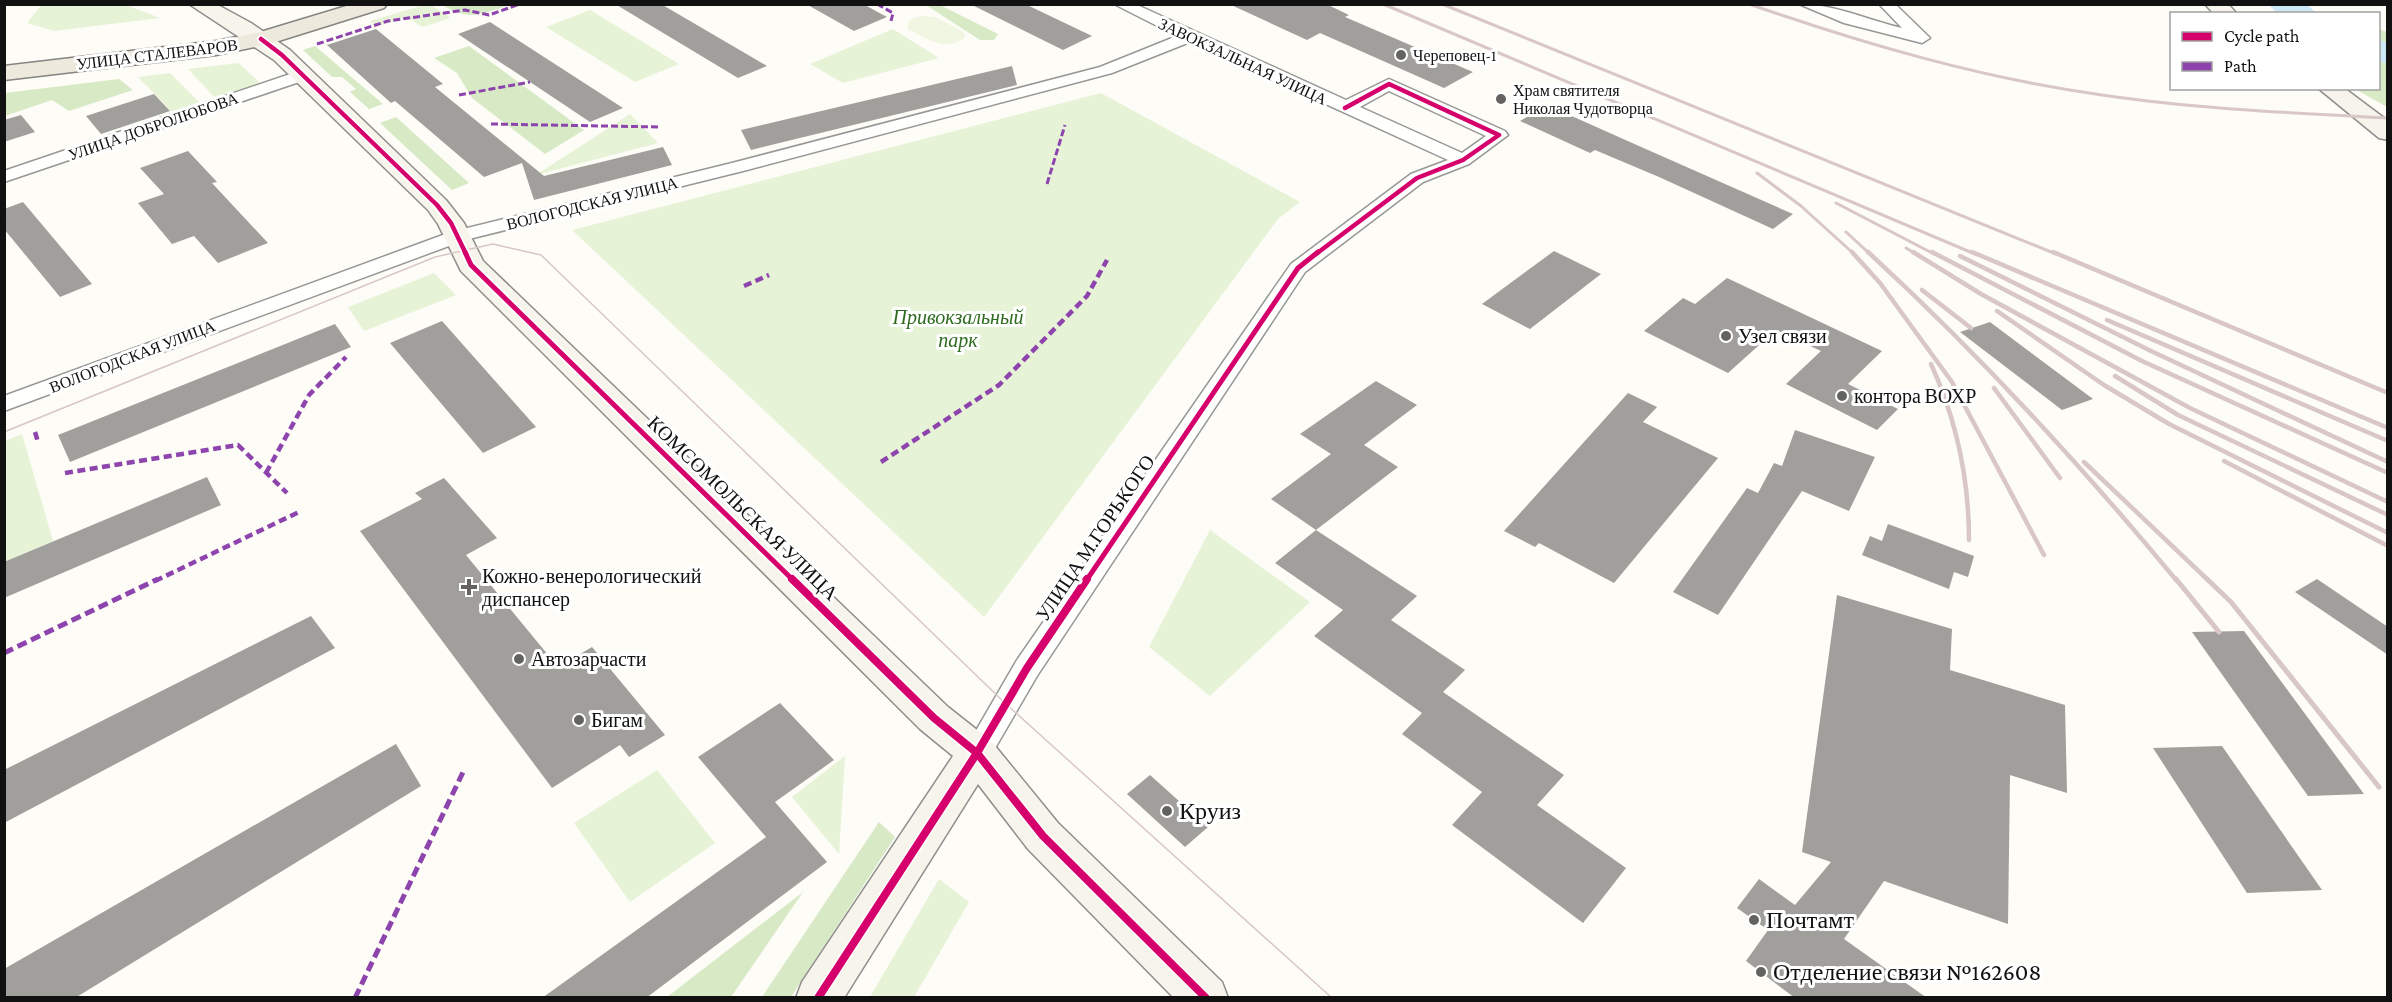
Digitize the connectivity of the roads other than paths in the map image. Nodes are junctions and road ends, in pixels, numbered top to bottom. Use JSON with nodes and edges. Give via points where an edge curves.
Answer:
{"nodes":[{"id":1,"x":199,"y":4,"type":"edge"},
{"id":2,"x":332,"y":4,"type":"edge"},
{"id":3,"x":377,"y":4,"type":"edge"},
{"id":4,"x":1121,"y":4,"type":"edge"},
{"id":5,"x":1806,"y":4,"type":"edge"},
{"id":6,"x":1886,"y":4,"type":"edge"},
{"id":7,"x":252,"y":34,"type":"junction"},
{"id":8,"x":1190,"y":36,"type":"junction"},
{"id":9,"x":4,"y":56,"type":"edge"},
{"id":10,"x":4,"y":73,"type":"edge"},
{"id":11,"x":302,"y":75,"type":"junction"},
{"id":12,"x":2332,"y":90,"type":"edge"},
{"id":13,"x":1345,"y":108,"type":"junction"},
{"id":14,"x":2388,"y":132,"type":"edge"},
{"id":15,"x":1463,"y":160,"type":"junction"},
{"id":16,"x":4,"y":177,"type":"edge"},
{"id":17,"x":458,"y":236,"type":"junction"},
{"id":18,"x":4,"y":404,"type":"edge"},
{"id":19,"x":977,"y":753,"type":"junction"},
{"id":20,"x":818,"y":998,"type":"edge"},
{"id":21,"x":1206,"y":998,"type":"edge"}],
"edges":[{"from":1,"to":7,"type":"street","name":"КОМСОМОЛЬСКАЯ УЛИЦА"},
{"from":2,"to":7,"type":"main road","name":"УЛИЦА СТАЛЕВАРОВ"},
{"from":3,"to":7,"type":"main road","name":"УЛИЦА СТАЛЕВАРОВ"},
{"from":4,"to":8,"type":"street","name":"ЗАВОКЗАЛЬНАЯ УЛИЦА"},
{"from":5,"to":6,"type":"street","via":[[1922,38]]},
{"from":7,"to":9,"type":"main road","name":"УЛИЦА СТАЛЕВАРОВ"},
{"from":7,"to":10,"type":"main road","name":"УЛИЦА СТАЛЕВАРОВ","via":[[216,48]]},
{"from":7,"to":11,"type":"street","name":"КОМСОМОЛЬСКАЯ УЛИЦА"},
{"from":8,"to":13,"type":"street","name":"ЗАВОКЗАЛЬНАЯ УЛИЦА"},
{"from":8,"to":17,"type":"street","name":"ВОЛОГОДСКАЯ УЛИЦА","via":[[1093,74]]},
{"from":11,"to":16,"type":"street","name":"УЛИЦА ДОБРОЛЮБОВА"},
{"from":11,"to":17,"type":"street","name":"КОМСОМОЛЬСКАЯ УЛИЦА","via":[[436,205]]},
{"from":12,"to":14,"type":"street"},
{"from":13,"to":15,"type":"street","name":"ЗАВОКЗАЛЬНАЯ УЛИЦА"},
{"from":13,"to":15,"type":"street","name":"УЛИЦА М.ГОРЬКОГО","via":[[1389,84],[1499,135]]},
{"from":15,"to":19,"type":"street","name":"УЛИЦА М.ГОРЬКОГО","via":[[1417,178],[1298,268],[1027,668]]},
{"from":17,"to":18,"type":"street","name":"ВОЛОГОДСКАЯ УЛИЦА"},
{"from":17,"to":19,"type":"street","name":"КОМСОМОЛЬСКАЯ УЛИЦА","via":[[471,266],[934,718]]},
{"from":19,"to":20,"type":"street","name":"УЛИЦА М.ГОРЬКОГО"},
{"from":19,"to":21,"type":"street","name":"КОМСОМОЛЬСКАЯ УЛИЦА","via":[[1042,836]]}]}
